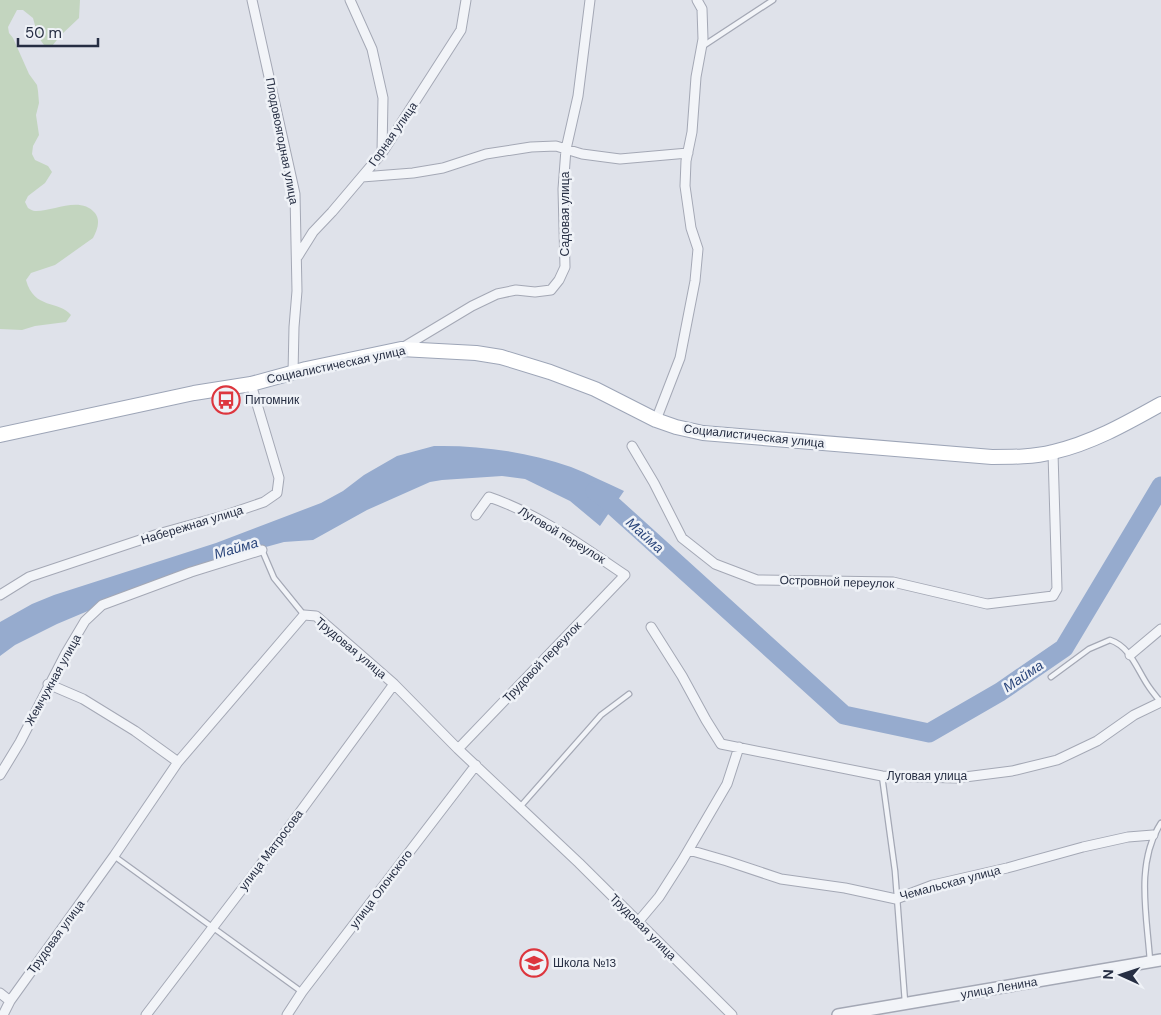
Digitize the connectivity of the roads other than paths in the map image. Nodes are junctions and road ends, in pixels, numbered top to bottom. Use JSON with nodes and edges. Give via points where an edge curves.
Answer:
{"nodes":[{"id":1,"x":252,"y":0,"type":"edge"},
{"id":2,"x":350,"y":0,"type":"edge"},
{"id":3,"x":466,"y":0,"type":"edge"},
{"id":4,"x":590,"y":0,"type":"edge"},
{"id":5,"x":697,"y":0,"type":"edge"},
{"id":6,"x":774,"y":0,"type":"edge"},
{"id":7,"x":702,"y":46,"type":"junction"},
{"id":8,"x":566,"y":149,"type":"junction"},
{"id":9,"x":382,"y":153,"type":"junction"},
{"id":10,"x":688,"y":153,"type":"junction"},
{"id":11,"x":362,"y":177,"type":"junction"},
{"id":12,"x":298,"y":256,"type":"junction"},
{"id":13,"x":401,"y":349,"type":"junction"},
{"id":14,"x":293,"y":373,"type":"junction"},
{"id":15,"x":251,"y":384,"type":"junction"},
{"id":16,"x":1161,"y":404,"type":"edge"},
{"id":17,"x":656,"y":420,"type":"junction"},
{"id":18,"x":0,"y":435,"type":"edge"},
{"id":19,"x":632,"y":446,"type":"dead end"},
{"id":20,"x":1052,"y":453,"type":"junction"},
{"id":21,"x":476,"y":515,"type":"dead end"},
{"id":22,"x":262,"y":550,"type":"joint"},
{"id":23,"x":625,"y":575,"type":"joint"},
{"id":24,"x":0,"y":595,"type":"edge"},
{"id":25,"x":304,"y":615,"type":"junction"},
{"id":26,"x":651,"y":627,"type":"dead end"},
{"id":27,"x":1161,"y":629,"type":"edge"},
{"id":28,"x":1130,"y":655,"type":"junction"},
{"id":29,"x":1051,"y":676,"type":"dead end"},
{"id":30,"x":48,"y":684,"type":"junction"},
{"id":31,"x":394,"y":684,"type":"junction"},
{"id":32,"x":629,"y":694,"type":"dead end"},
{"id":33,"x":1161,"y":703,"type":"edge"},
{"id":34,"x":739,"y":747,"type":"junction"},
{"id":35,"x":458,"y":749,"type":"junction"},
{"id":36,"x":178,"y":762,"type":"junction"},
{"id":37,"x":476,"y":765,"type":"junction"},
{"id":38,"x":0,"y":775,"type":"edge"},
{"id":39,"x":882,"y":776,"type":"junction"},
{"id":40,"x":520,"y":807,"type":"junction"},
{"id":41,"x":1161,"y":823,"type":"edge"},
{"id":42,"x":1153,"y":835,"type":"junction"},
{"id":43,"x":689,"y":850,"type":"junction"},
{"id":44,"x":114,"y":856,"type":"junction"},
{"id":45,"x":896,"y":899,"type":"junction"},
{"id":46,"x":638,"y":922,"type":"junction"},
{"id":47,"x":213,"y":928,"type":"junction"},
{"id":48,"x":1156,"y":961,"type":"edge"},
{"id":49,"x":302,"y":992,"type":"junction"},
{"id":50,"x":0,"y":993,"type":"edge"},
{"id":51,"x":10,"y":1000,"type":"junction"},
{"id":52,"x":905,"y":1004,"type":"junction"},
{"id":53,"x":4,"y":1015,"type":"edge"},
{"id":54,"x":146,"y":1015,"type":"edge"},
{"id":55,"x":286,"y":1015,"type":"edge"},
{"id":56,"x":732,"y":1015,"type":"edge"},
{"id":57,"x":838,"y":1015,"type":"edge"}],
"edges":[{"from":1,"to":12,"type":"street","name":"Плодовоягодная улица","via":[[295,194]]},
{"from":2,"to":9,"type":"street","via":[[372,49],[383,98]]},
{"from":3,"to":9,"type":"street","name":"Горная улица","via":[[461,30]]},
{"from":4,"to":8,"type":"street","name":"Садовая улица","via":[[578,96]]},
{"from":5,"to":7,"type":"street","via":[[702,8]]},
{"from":6,"to":7,"type":"lane"},
{"from":7,"to":10,"type":"street"},
{"from":8,"to":10,"type":"street","via":[[620,158]]},
{"from":8,"to":11,"type":"street","via":[[556,146],[510,150],[443,168]]},
{"from":8,"to":13,"type":"street","name":"Садовая улица","via":[[564,267],[551,290],[516,290],[497,294]]},
{"from":9,"to":11,"type":"street","name":"Горная улица"},
{"from":10,"to":17,"type":"street","via":[[685,186],[698,249],[695,281],[680,358]]},
{"from":11,"to":12,"type":"street","name":"Горная улица","via":[[313,232]]},
{"from":12,"to":14,"type":"street","name":"Плодовоягодная улица"},
{"from":13,"to":14,"type":"main road","name":"Социалистическая улица"},
{"from":13,"to":17,"type":"main road","name":"Социалистическая улица","via":[[502,356],[595,389]]},
{"from":14,"to":15,"type":"main road","name":"Социалистическая улица"},
{"from":15,"to":18,"type":"main road","name":"Социалистическая улица","via":[[194,393]]},
{"from":15,"to":24,"type":"street","name":"Набережная улица","via":[[280,478],[277,493],[256,505],[29,577]]},
{"from":16,"to":20,"type":"main road","name":"Социалистическая улица","via":[[1111,432]]},
{"from":17,"to":20,"type":"main road","name":"Социалистическая улица","via":[[704,433],[982,456],[1018,457]]},
{"from":19,"to":20,"type":"street","name":"Островной переулок","via":[[682,538],[715,564],[757,580],[893,582],[987,604],[1053,596],[1057,589]]},
{"from":21,"to":23,"type":"street","name":"Луговой переулок","via":[[489,497],[512,505],[555,528]]},
{"from":22,"to":25,"type":"lane","via":[[274,578]]},
{"from":22,"to":30,"type":"street","name":"Жемчужная улица","via":[[102,605],[85,622]]},
{"from":23,"to":35,"type":"street","name":"Трудовой переулок"},
{"from":25,"to":31,"type":"street","name":"Трудовая улица","via":[[316,616]]},
{"from":25,"to":36,"type":"street","name":"Трудовая улица"},
{"from":26,"to":34,"type":"street","name":"Луговая улица","via":[[721,744]]},
{"from":27,"to":28,"type":"street"},
{"from":28,"to":29,"type":"lane","via":[[1118,642],[1110,640],[1089,649]]},
{"from":28,"to":33,"type":"lane"},
{"from":30,"to":36,"type":"street","via":[[83,699]]},
{"from":30,"to":38,"type":"street","name":"Жемчужная улица"},
{"from":31,"to":35,"type":"street","name":"Трудовая улица"},
{"from":31,"to":47,"type":"street","name":"улица Матросова"},
{"from":32,"to":40,"type":"lane","via":[[600,715]]},
{"from":33,"to":39,"type":"street","name":"Луговая улица","via":[[1134,715],[1096,742],[1056,760],[1012,771],[957,778]]},
{"from":34,"to":39,"type":"street","name":"Луговая улица"},
{"from":34,"to":43,"type":"street","via":[[728,784]]},
{"from":35,"to":37,"type":"street","name":"Трудовая улица"},
{"from":36,"to":44,"type":"street","name":"Трудовая улица"},
{"from":37,"to":40,"type":"street","name":"Трудовая улица"},
{"from":37,"to":49,"type":"street","name":"улица Олонского"},
{"from":39,"to":45,"type":"lane"},
{"from":40,"to":46,"type":"street","name":"Трудовая улица"},
{"from":41,"to":42,"type":"lane"},
{"from":42,"to":45,"type":"street","name":"Чемальская улица","via":[[1083,847],[933,885]]},
{"from":42,"to":48,"type":"lane","via":[[1145,880]]},
{"from":43,"to":45,"type":"street","name":"Чемальская улица","via":[[781,879]]},
{"from":43,"to":46,"type":"street","via":[[659,897]]},
{"from":44,"to":47,"type":"lane"},
{"from":44,"to":51,"type":"street","name":"Трудовая улица"},
{"from":45,"to":52,"type":"lane"},
{"from":46,"to":56,"type":"street","name":"Трудовая улица"},
{"from":47,"to":49,"type":"lane"},
{"from":47,"to":54,"type":"street","name":"улица Матросова"},
{"from":48,"to":52,"type":"street","name":"улица Ленина"},
{"from":49,"to":55,"type":"street","name":"улица Олонского"},
{"from":50,"to":51,"type":"street"},
{"from":51,"to":53,"type":"street","name":"Трудовая улица"},
{"from":52,"to":57,"type":"street","name":"улица Ленина"}]}
